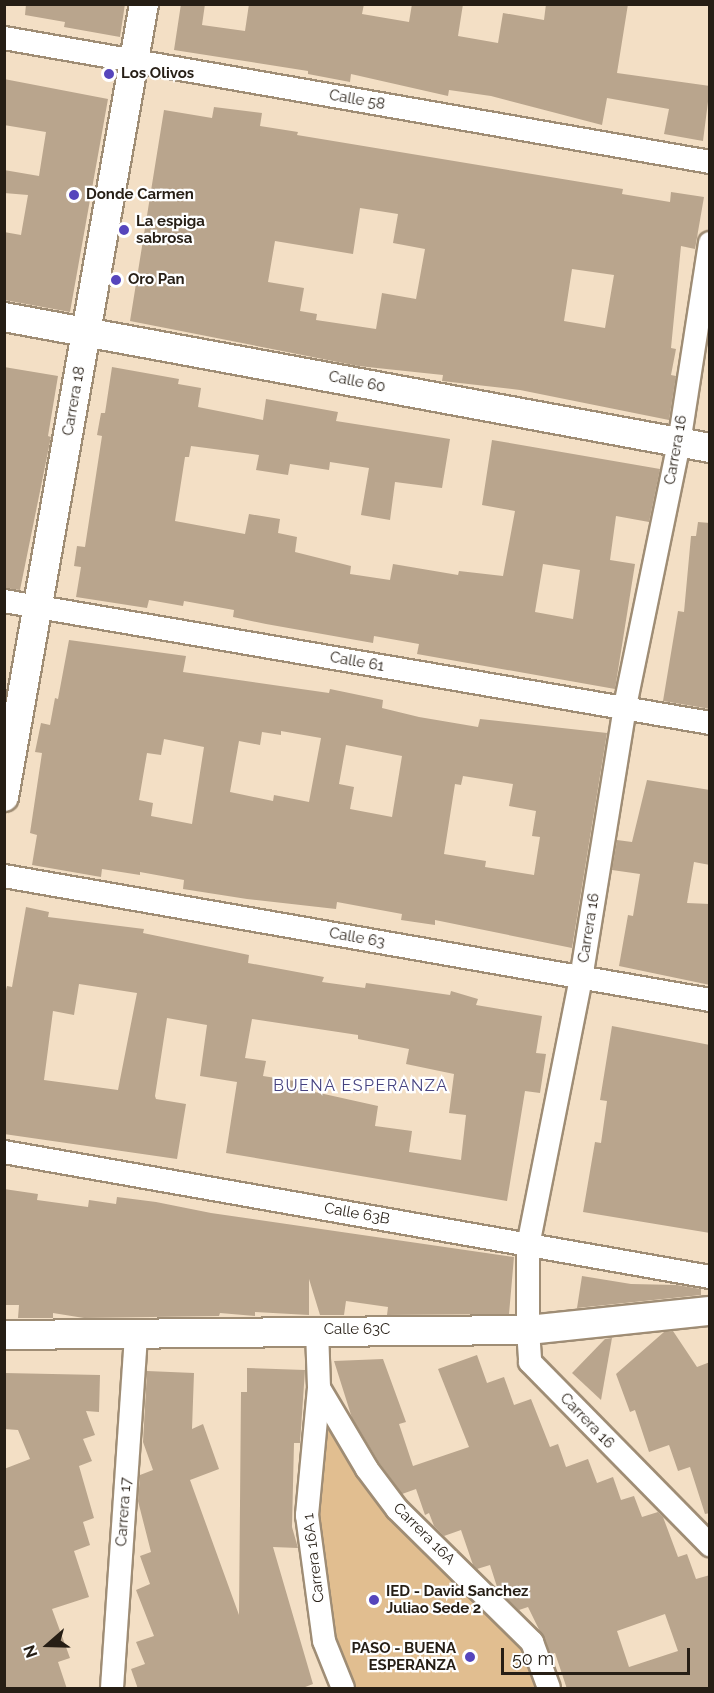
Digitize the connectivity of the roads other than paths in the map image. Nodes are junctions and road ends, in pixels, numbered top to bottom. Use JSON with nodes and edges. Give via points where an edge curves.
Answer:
{"nodes":[{"id":1,"x":144,"y":4,"type":"edge"},
{"id":2,"x":4,"y":38,"type":"edge"},
{"id":3,"x":134,"y":60,"type":"junction"},
{"id":4,"x":710,"y":162,"type":"edge"},
{"id":5,"x":710,"y":243,"type":"edge"},
{"id":6,"x":4,"y":317,"type":"edge"},
{"id":7,"x":87,"y":331,"type":"junction"},
{"id":8,"x":679,"y":443,"type":"junction"},
{"id":9,"x":710,"y":448,"type":"edge"},
{"id":10,"x":4,"y":601,"type":"edge"},
{"id":11,"x":38,"y":607,"type":"junction"},
{"id":12,"x":625,"y":707,"type":"junction"},
{"id":13,"x":710,"y":723,"type":"edge"},
{"id":14,"x":4,"y":797,"type":"edge"},
{"id":15,"x":4,"y":876,"type":"edge"},
{"id":16,"x":581,"y":978,"type":"junction"},
{"id":17,"x":710,"y":1000,"type":"edge"},
{"id":18,"x":4,"y":1152,"type":"edge"},
{"id":19,"x":528,"y":1245,"type":"junction"},
{"id":20,"x":710,"y":1277,"type":"edge"},
{"id":21,"x":710,"y":1311,"type":"edge"},
{"id":22,"x":317,"y":1330,"type":"junction"},
{"id":23,"x":528,"y":1330,"type":"junction"},
{"id":24,"x":4,"y":1335,"type":"edge"},
{"id":25,"x":136,"y":1336,"type":"junction"},
{"id":26,"x":318,"y":1388,"type":"junction"},
{"id":27,"x":710,"y":1545,"type":"edge"},
{"id":28,"x":112,"y":1689,"type":"edge"},
{"id":29,"x":343,"y":1689,"type":"edge"},
{"id":30,"x":549,"y":1689,"type":"edge"}],
"edges":[{"from":1,"to":3,"type":"street","name":"Carrera 18"},
{"from":2,"to":3,"type":"street","name":"Calle 58"},
{"from":3,"to":4,"type":"street","name":"Calle 58"},
{"from":3,"to":7,"type":"street","name":"Carrera 18"},
{"from":5,"to":8,"type":"street","name":"Carrera 16"},
{"from":6,"to":7,"type":"street","name":"Calle 60"},
{"from":7,"to":8,"type":"street","name":"Calle 60"},
{"from":7,"to":11,"type":"street","name":"Carrera 18"},
{"from":8,"to":9,"type":"street","name":"Calle 60"},
{"from":8,"to":12,"type":"street","name":"Carrera 16"},
{"from":10,"to":11,"type":"street","name":"Calle 61"},
{"from":11,"to":12,"type":"street","name":"Calle 61"},
{"from":11,"to":14,"type":"street","name":"Carrera 18"},
{"from":12,"to":13,"type":"street","name":"Calle 61"},
{"from":12,"to":16,"type":"street","name":"Carrera 16"},
{"from":15,"to":16,"type":"street","name":"Calle 63"},
{"from":16,"to":17,"type":"street","name":"Calle 63"},
{"from":16,"to":19,"type":"street","name":"Carrera 16"},
{"from":18,"to":19,"type":"street","name":"Calle 63B"},
{"from":19,"to":20,"type":"street","name":"Calle 63B"},
{"from":19,"to":23,"type":"street","name":"Carrera 16"},
{"from":21,"to":23,"type":"street","name":"Calle 63C"},
{"from":22,"to":23,"type":"street","name":"Calle 63C"},
{"from":22,"to":25,"type":"street","name":"Calle 63C"},
{"from":22,"to":26,"type":"street"},
{"from":23,"to":27,"type":"street","name":"Carrera 16","via":[[530,1362]]},
{"from":24,"to":25,"type":"street","name":"Calle 63C"},
{"from":25,"to":28,"type":"street","name":"Carrera 17"},
{"from":26,"to":29,"type":"street","name":"Carrera 16A 1","via":[[307,1515],[324,1641]]},
{"from":26,"to":30,"type":"street","name":"Carrera 16A","via":[[367,1469],[397,1509],[528,1637],[542,1663]]}]}
